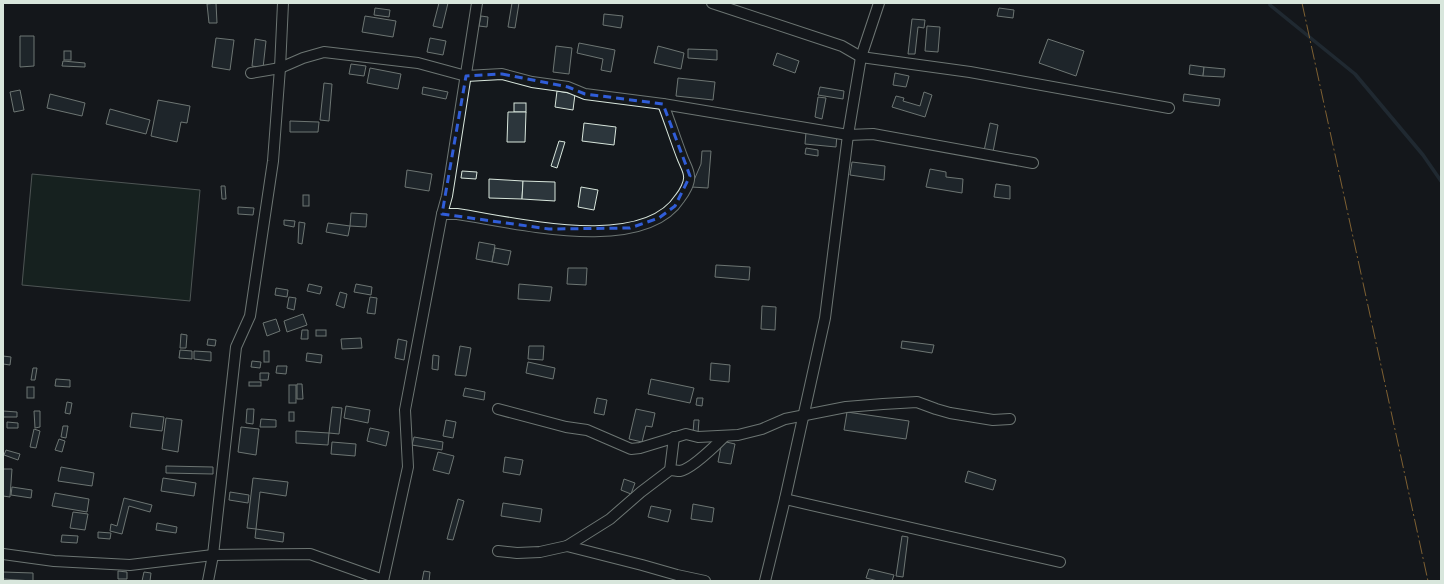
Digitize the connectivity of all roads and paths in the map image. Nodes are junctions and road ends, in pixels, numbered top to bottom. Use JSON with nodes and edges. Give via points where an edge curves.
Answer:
{"nodes":[{"id":1,"x":283,"y":3,"type":"edge"},
{"id":2,"x":477,"y":3,"type":"edge"},
{"id":3,"x":712,"y":3,"type":"edge"},
{"id":4,"x":879,"y":3,"type":"edge"},
{"id":5,"x":861,"y":57,"type":"junction"},
{"id":6,"x":280,"y":68,"type":"junction"},
{"id":7,"x":251,"y":73,"type":"dead end"},
{"id":8,"x":466,"y":76,"type":"junction"},
{"id":9,"x":663,"y":104,"type":"junction"},
{"id":10,"x":1169,"y":108,"type":"dead end"},
{"id":11,"x":848,"y":135,"type":"junction"},
{"id":12,"x":1033,"y":163,"type":"dead end"},
{"id":13,"x":442,"y":214,"type":"junction"},
{"id":14,"x":498,"y":409,"type":"dead end"},
{"id":15,"x":804,"y":415,"type":"junction"},
{"id":16,"x":1010,"y":419,"type":"dead end"},
{"id":17,"x":725,"y":436,"type":"junction"},
{"id":18,"x":674,"y":437,"type":"junction"},
{"id":19,"x":698,"y":437,"type":"junction"},
{"id":20,"x":709,"y":452,"type":"junction"},
{"id":21,"x":670,"y":470,"type":"junction"},
{"id":22,"x":785,"y":500,"type":"junction"},
{"id":23,"x":567,"y":546,"type":"junction"},
{"id":24,"x":498,"y":551,"type":"dead end"},
{"id":25,"x":3,"y":554,"type":"edge"},
{"id":26,"x":213,"y":555,"type":"junction"},
{"id":27,"x":1060,"y":562,"type":"dead end"},
{"id":28,"x":383,"y":580,"type":"edge"},
{"id":29,"x":208,"y":581,"type":"edge"},
{"id":30,"x":705,"y":581,"type":"edge"},
{"id":31,"x":765,"y":581,"type":"edge"}],
"edges":[{"from":1,"to":6,"type":"street"},
{"from":2,"to":8,"type":"street"},
{"from":3,"to":5,"type":"street","via":[[842,46]]},
{"from":4,"to":5,"type":"street"},
{"from":5,"to":10,"type":"street","via":[[970,72]]},
{"from":5,"to":11,"type":"street"},
{"from":6,"to":7,"type":"street"},
{"from":6,"to":8,"type":"street","via":[[324,52],[418,63]]},
{"from":6,"to":26,"type":"street","via":[[273,161],[250,316],[236,347]]},
{"from":8,"to":9,"type":"street","via":[[502,74],[532,82],[568,87],[585,94]]},
{"from":8,"to":13,"type":"street"},
{"from":9,"to":11,"type":"street"},
{"from":9,"to":13,"type":"street","via":[[690,176],[675,206],[659,218],[630,228],[579,231]]},
{"from":11,"to":12,"type":"street","via":[[873,134]]},
{"from":11,"to":15,"type":"street","via":[[825,318]]},
{"from":13,"to":28,"type":"street","via":[[405,410],[408,467]]},
{"from":14,"to":18,"type":"street","via":[[587,430],[631,449]]},
{"from":15,"to":16,"type":"street","via":[[846,407],[917,402],[950,413],[993,420]]},
{"from":15,"to":17,"type":"street","via":[[784,419],[762,429]]},
{"from":15,"to":22,"type":"street"},
{"from":17,"to":19,"type":"street"},
{"from":17,"to":20,"type":"street"},
{"from":18,"to":19,"type":"street","via":[[686,434]]},
{"from":18,"to":21,"type":"street"},
{"from":19,"to":20,"type":"street"},
{"from":20,"to":21,"type":"street","via":[[681,471]]},
{"from":21,"to":23,"type":"street","via":[[610,520]]},
{"from":22,"to":27,"type":"street"},
{"from":22,"to":31,"type":"street"},
{"from":23,"to":24,"type":"street","via":[[540,552]]},
{"from":23,"to":30,"type":"street","via":[[677,576]]},
{"from":25,"to":26,"type":"street","via":[[54,561],[130,565]]},
{"from":26,"to":28,"type":"street","via":[[310,554]]},
{"from":26,"to":29,"type":"street"}]}
